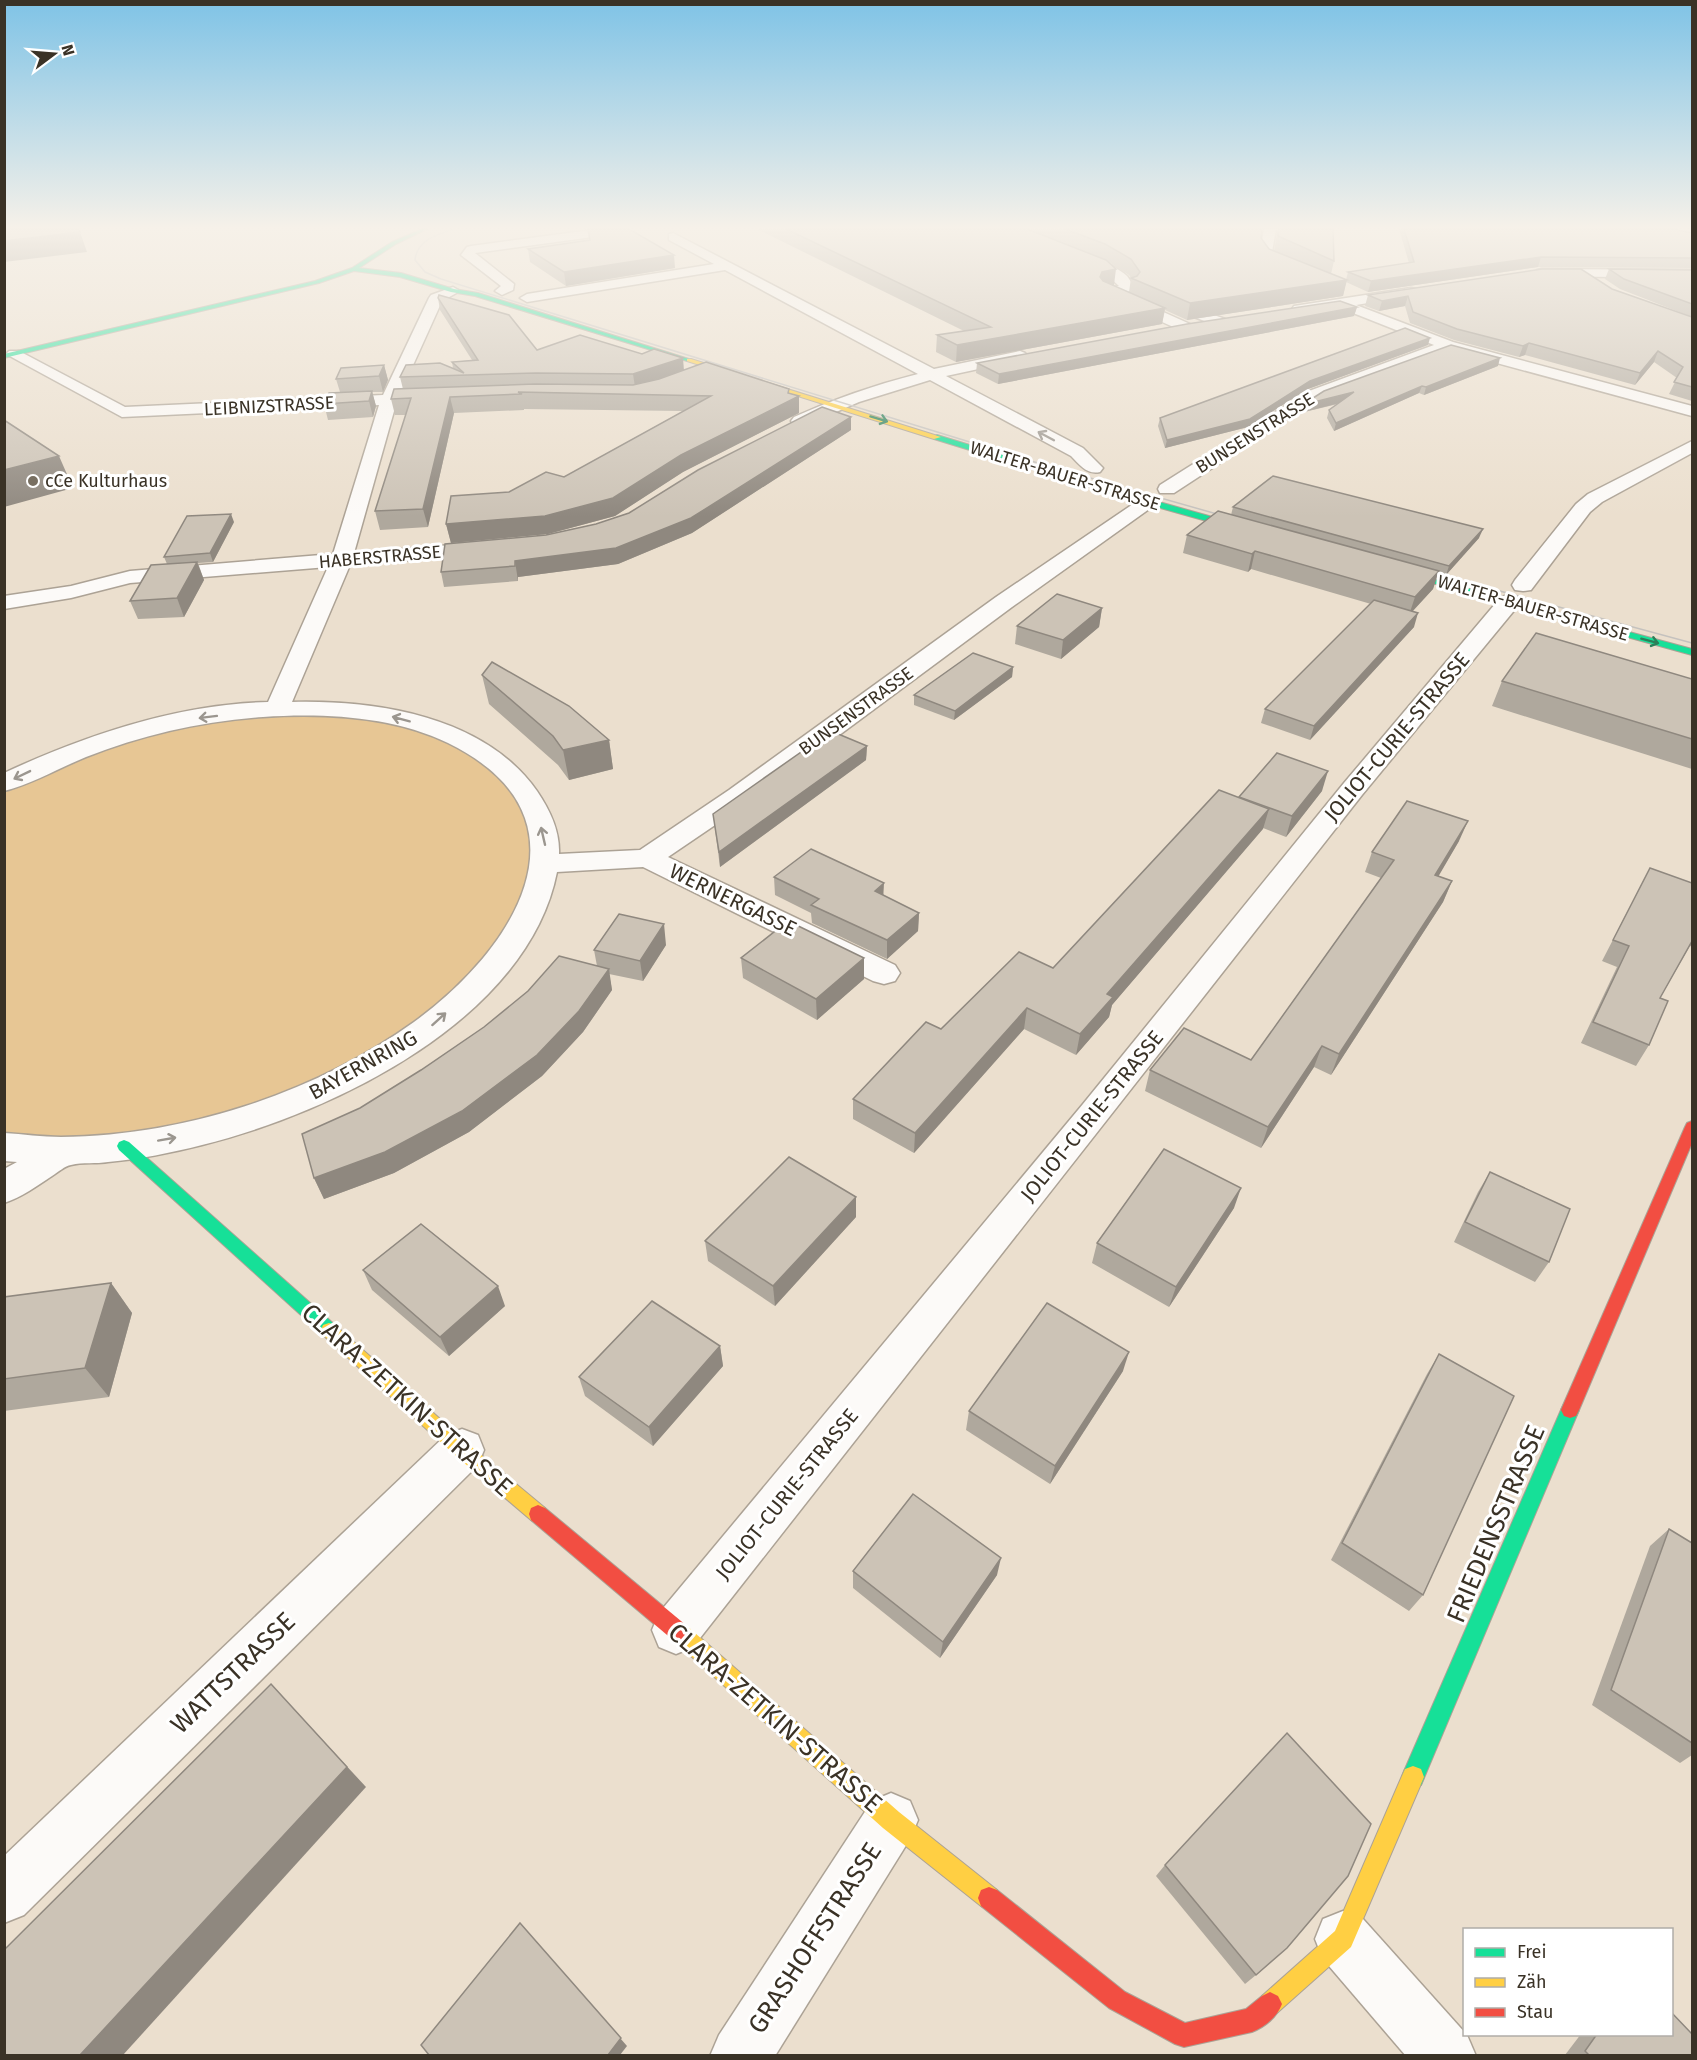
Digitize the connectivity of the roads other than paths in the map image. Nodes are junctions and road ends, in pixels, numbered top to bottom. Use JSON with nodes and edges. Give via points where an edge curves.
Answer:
{"nodes":[{"id":1,"x":138,"y":325,"type":"edge"},
{"id":2,"x":423,"y":325,"type":"edge"},
{"id":3,"x":576,"y":325,"type":"edge"},
{"id":4,"x":618,"y":325,"type":"edge"},
{"id":5,"x":838,"y":325,"type":"edge"},
{"id":6,"x":1181,"y":325,"type":"edge"},
{"id":7,"x":1197,"y":325,"type":"edge"},
{"id":8,"x":1405,"y":325,"type":"edge"},
{"id":9,"x":1185,"y":327,"type":"junction"},
{"id":10,"x":1162,"y":331,"type":"edge"},
{"id":11,"x":1448,"y":345,"type":"junction"},
{"id":12,"x":1038,"y":353,"type":"edge"},
{"id":13,"x":9,"y":355,"type":"edge"},
{"id":14,"x":714,"y":368,"type":"junction"},
{"id":15,"x":776,"y":372,"type":"dead end"},
{"id":16,"x":929,"y":374,"type":"junction"},
{"id":17,"x":684,"y":379,"type":"edge"},
{"id":18,"x":449,"y":396,"type":"edge"},
{"id":19,"x":855,"y":396,"type":"junction"},
{"id":20,"x":833,"y":397,"type":"junction"},
{"id":21,"x":389,"y":400,"type":"junction"},
{"id":22,"x":878,"y":403,"type":"dead end"},
{"id":23,"x":1692,"y":411,"type":"edge"},
{"id":24,"x":786,"y":428,"type":"edge"},
{"id":25,"x":1692,"y":446,"type":"edge"},
{"id":26,"x":1060,"y":458,"type":"dead end"},
{"id":27,"x":1660,"y":463,"type":"junction"},
{"id":28,"x":1099,"y":470,"type":"joint"},
{"id":29,"x":1682,"y":470,"type":"dead end"},
{"id":30,"x":1157,"y":493,"type":"junction"},
{"id":31,"x":1190,"y":496,"type":"dead end"},
{"id":32,"x":1268,"y":535,"type":"edge"},
{"id":33,"x":502,"y":546,"type":"edge"},
{"id":34,"x":341,"y":561,"type":"junction"},
{"id":35,"x":1377,"y":565,"type":"edge"},
{"id":36,"x":1519,"y":589,"type":"junction"},
{"id":37,"x":4,"y":603,"type":"edge"},
{"id":38,"x":1692,"y":652,"type":"edge"},
{"id":39,"x":277,"y":709,"type":"junction"},
{"id":40,"x":4,"y":783,"type":"edge"},
{"id":41,"x":647,"y":858,"type":"junction"},
{"id":42,"x":543,"y":864,"type":"junction"},
{"id":43,"x":884,"y":973,"type":"dead end"},
{"id":44,"x":1692,"y":1127,"type":"edge"},
{"id":45,"x":124,"y":1146,"type":"junction"},
{"id":46,"x":4,"y":1147,"type":"edge"},
{"id":47,"x":63,"y":1151,"type":"junction"},
{"id":48,"x":4,"y":1188,"type":"edge"},
{"id":49,"x":462,"y":1450,"type":"junction"},
{"id":50,"x":676,"y":1630,"type":"junction"},
{"id":51,"x":891,"y":1820,"type":"junction"},
{"id":52,"x":4,"y":1895,"type":"edge"},
{"id":53,"x":1343,"y":1939,"type":"junction"},
{"id":54,"x":740,"y":2055,"type":"edge"},
{"id":55,"x":1446,"y":2055,"type":"edge"}],
"edges":[{"from":1,"to":13,"type":"street"},
{"from":2,"to":21,"type":"street"},
{"from":3,"to":14,"type":"street","name":"WALTER-BAUER-STRASSE"},
{"from":4,"to":15,"type":"street","name":"WALTER-BAUER-STRASSE"},
{"from":5,"to":16,"type":"street"},
{"from":6,"to":9,"type":"street"},
{"from":7,"to":9,"type":"street"},
{"from":8,"to":11,"type":"street"},
{"from":9,"to":10,"type":"street"},
{"from":11,"to":23,"type":"street"},
{"from":11,"to":30,"type":"street","name":"BUNSENSTRASSE","via":[[1316,394]]},
{"from":12,"to":16,"type":"street"},
{"from":13,"to":21,"type":"street","name":"LEIBNIZSTRASSE","via":[[122,412]]},
{"from":14,"to":17,"type":"street"},
{"from":14,"to":20,"type":"street","name":"WALTER-BAUER-STRASSE"},
{"from":16,"to":19,"type":"street"},
{"from":28,"to":16,"type":"street","one_way":true,"via":[[1077,452]]},
{"from":18,"to":21,"type":"street","name":"LEIBNIZSTRASSE"},
{"from":19,"to":20,"type":"street"},
{"from":19,"to":22,"type":"street"},
{"from":20,"to":24,"type":"street"},
{"from":20,"to":30,"type":"street","name":"WALTER-BAUER-STRASSE","one_way":true},
{"from":21,"to":34,"type":"street"},
{"from":25,"to":27,"type":"street","name":"JOLIOT-CURIE-STRASSE"},
{"from":26,"to":28,"type":"street","name":"WALTER-BAUER-STRASSE"},
{"from":27,"to":29,"type":"street"},
{"from":27,"to":36,"type":"street","name":"JOLIOT-CURIE-STRASSE","via":[[1583,508]]},
{"from":30,"to":31,"type":"street","name":"WALTER-BAUER-STRASSE"},
{"from":30,"to":32,"type":"street","name":"WALTER-BAUER-STRASSE"},
{"from":30,"to":41,"type":"street","name":"BUNSENSTRASSE","via":[[739,796]]},
{"from":33,"to":34,"type":"street","name":"HABERSTRASSE"},
{"from":34,"to":37,"type":"street","name":"HABERSTRASSE","via":[[130,577]]},
{"from":34,"to":39,"type":"street"},
{"from":35,"to":36,"type":"street","name":"WALTER-BAUER-STRASSE"},
{"from":36,"to":38,"type":"street","name":"WALTER-BAUER-STRASSE","one_way":true},
{"from":36,"to":50,"type":"street","name":"JOLIOT-CURIE-STRASSE","via":[[1353,789]]},
{"from":39,"to":40,"type":"street","name":"BAYERNRING","one_way":true,"via":[[189,720],[127,734],[52,760]]},
{"from":42,"to":39,"type":"street","name":"BAYERNRING","one_way":true,"via":[[545,845],[537,812],[508,771],[482,751],[446,733],[394,717],[344,710]]},
{"from":41,"to":42,"type":"street"},
{"from":41,"to":43,"type":"street","name":"WERNERGASSE"},
{"from":45,"to":42,"type":"street","name":"BAYERNRING","one_way":true,"via":[[177,1137],[275,1109],[329,1087],[426,1030],[493,969],[530,913]]},
{"from":44,"to":53,"type":"street","name":"FRIEDENSSTRASSE"},
{"from":45,"to":47,"type":"street","name":"BAYERNRING"},
{"from":45,"to":49,"type":"street","name":"CLARA-ZETKIN-STRASSE"},
{"from":46,"to":47,"type":"street","name":"BAYERNRING"},
{"from":47,"to":48,"type":"street"},
{"from":49,"to":50,"type":"street","name":"CLARA-ZETKIN-STRASSE"},
{"from":49,"to":52,"type":"street","name":"WATTSTRASSE"},
{"from":50,"to":51,"type":"street","name":"CLARA-ZETKIN-STRASSE"},
{"from":51,"to":53,"type":"street","name":"CLARA-ZETKIN-STRASSE","via":[[1117,2000],[1184,2036],[1252,2020]]},
{"from":51,"to":54,"type":"street","name":"GRASHOFFSTRASSE"},
{"from":53,"to":55,"type":"street"}]}
